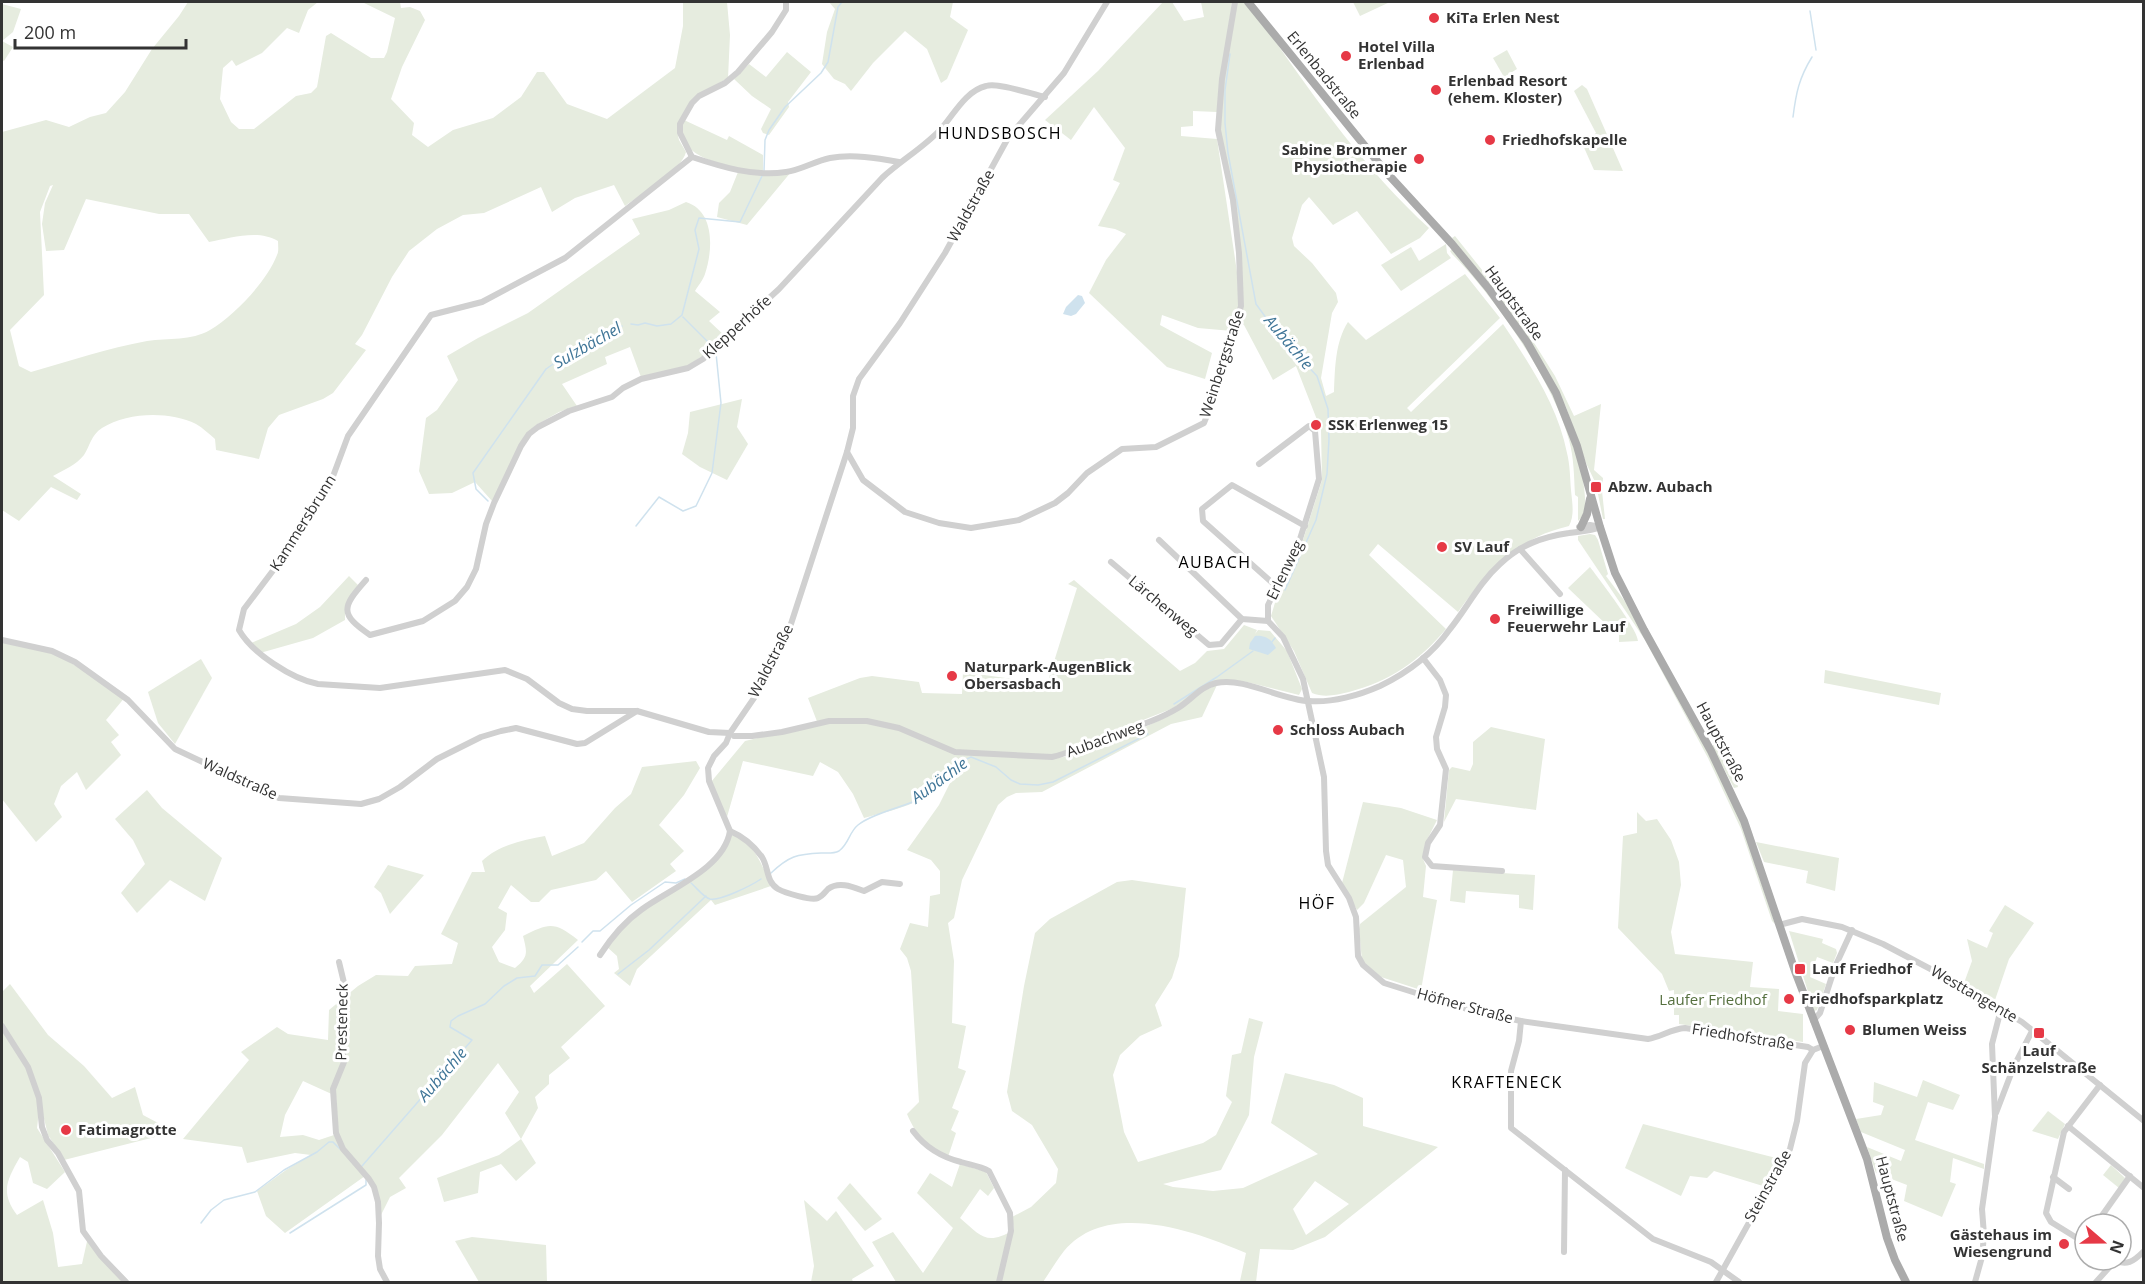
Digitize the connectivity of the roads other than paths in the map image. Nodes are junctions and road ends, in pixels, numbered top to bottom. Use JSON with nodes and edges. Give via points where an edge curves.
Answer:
{"nodes":[{"id":1,"x":786,"y":2,"type":"edge"},
{"id":2,"x":1107,"y":2,"type":"edge"},
{"id":3,"x":1248,"y":2,"type":"edge"},
{"id":4,"x":1234,"y":4,"type":"edge"},
{"id":5,"x":1045,"y":97,"type":"junction"},
{"id":6,"x":692,"y":157,"type":"junction"},
{"id":7,"x":899,"y":162,"type":"junction"},
{"id":8,"x":1452,"y":244,"type":"joint"},
{"id":9,"x":847,"y":452,"type":"junction"},
{"id":10,"x":1259,"y":464,"type":"dead end"},
{"id":11,"x":1591,"y":495,"type":"junction"},
{"id":12,"x":1305,"y":526,"type":"junction"},
{"id":13,"x":1581,"y":527,"type":"junction"},
{"id":14,"x":1599,"y":527,"type":"junction"},
{"id":15,"x":1571,"y":532,"type":"junction"},
{"id":16,"x":1159,"y":540,"type":"dead end"},
{"id":17,"x":1520,"y":549,"type":"junction"},
{"id":18,"x":1111,"y":562,"type":"dead end"},
{"id":19,"x":366,"y":580,"type":"dead end"},
{"id":20,"x":1277,"y":587,"type":"junction"},
{"id":21,"x":1560,"y":594,"type":"dead end"},
{"id":22,"x":1242,"y":619,"type":"junction"},
{"id":23,"x":1268,"y":621,"type":"junction"},
{"id":24,"x":2,"y":640,"type":"edge"},
{"id":25,"x":1423,"y":658,"type":"junction"},
{"id":26,"x":1308,"y":702,"type":"junction"},
{"id":27,"x":637,"y":711,"type":"junction"},
{"id":28,"x":732,"y":734,"type":"junction"},
{"id":29,"x":730,"y":831,"type":"junction"},
{"id":30,"x":1502,"y":871,"type":"dead end"},
{"id":31,"x":900,"y":884,"type":"dead end"},
{"id":32,"x":1779,"y":925,"type":"junction"},
{"id":33,"x":1852,"y":930,"type":"junction"},
{"id":34,"x":600,"y":955,"type":"dead end"},
{"id":35,"x":339,"y":962,"type":"dead end"},
{"id":36,"x":2001,"y":1009,"type":"junction"},
{"id":37,"x":1521,"y":1021,"type":"junction"},
{"id":38,"x":1813,"y":1021,"type":"junction"},
{"id":39,"x":2,"y":1026,"type":"edge"},
{"id":40,"x":2032,"y":1031,"type":"junction"},
{"id":41,"x":1823,"y":1046,"type":"junction"},
{"id":42,"x":1813,"y":1050,"type":"junction"},
{"id":43,"x":2100,"y":1085,"type":"junction"},
{"id":44,"x":1995,"y":1117,"type":"junction"},
{"id":45,"x":2144,"y":1121,"type":"edge"},
{"id":46,"x":2068,"y":1126,"type":"junction"},
{"id":47,"x":912,"y":1131,"type":"dead end"},
{"id":48,"x":1566,"y":1170,"type":"junction"},
{"id":49,"x":2130,"y":1176,"type":"junction"},
{"id":50,"x":2053,"y":1177,"type":"junction"},
{"id":51,"x":2144,"y":1188,"type":"edge"},
{"id":52,"x":2069,"y":1189,"type":"dead end"},
{"id":53,"x":2104,"y":1212,"type":"edge"},
{"id":54,"x":2073,"y":1235,"type":"edge"},
{"id":55,"x":1564,"y":1252,"type":"dead end"},
{"id":56,"x":1722,"y":1270,"type":"junction"},
{"id":57,"x":126,"y":1282,"type":"edge"},
{"id":58,"x":387,"y":1282,"type":"edge"},
{"id":59,"x":999,"y":1282,"type":"edge"},
{"id":60,"x":1716,"y":1282,"type":"edge"},
{"id":61,"x":1739,"y":1282,"type":"edge"},
{"id":62,"x":1906,"y":1282,"type":"edge"},
{"id":63,"x":1975,"y":1282,"type":"edge"}],
"edges":[{"from":1,"to":6,"type":"street","via":[[786,10],[772,32],[738,72],[699,96],[683,117],[680,133]]},
{"from":2,"to":5,"type":"street","name":"Waldstraße","via":[[1064,74]]},
{"from":3,"to":8,"type":"main road","name":"Erlenbadstraße","via":[[1380,164]]},
{"from":4,"to":9,"type":"street","name":"Weinbergstraße","via":[[1218,130],[1233,200],[1241,306],[1204,423],[1156,447],[1122,449],[1087,473],[1055,503],[1019,520],[971,528],[939,524],[905,512],[863,480]]},
{"from":5,"to":7,"type":"street","name":"Klepperhöfe","via":[[987,85],[969,95],[938,132]]},
{"from":5,"to":9,"type":"street","name":"Waldstraße","via":[[1008,138],[939,262],[859,379],[853,396],[853,428]]},
{"from":6,"to":7,"type":"street","via":[[764,174],[788,172],[830,158],[871,157]]},
{"from":6,"to":27,"type":"street","name":"Kammersbrunn","via":[[565,258],[482,302],[431,315],[348,436],[329,487],[244,609],[239,630],[251,647],[286,670],[318,684],[380,688],[505,670],[527,679],[572,709]]},
{"from":7,"to":19,"type":"street","name":"Klepperhöfe","via":[[779,290],[703,359],[688,368],[641,379],[612,397],[569,411],[529,434],[494,503],[476,569],[455,601],[423,621],[370,635],[354,624],[346,608]]},
{"from":8,"to":11,"type":"main road","name":"Hauptstraße","via":[[1507,313],[1543,369],[1568,420]]},
{"from":9,"to":28,"type":"street","name":"Waldstraße","via":[[789,630],[763,685]]},
{"from":10,"to":12,"type":"street","name":"Erlenweg","via":[[1309,426],[1315,431],[1319,479]]},
{"from":11,"to":13,"type":"main road"},
{"from":11,"to":14,"type":"main road","name":"Hauptstraße"},
{"from":12,"to":20,"type":"street","name":"Erlenweg","via":[[1293,561]]},
{"from":12,"to":20,"type":"street","via":[[1232,485],[1202,509],[1203,521]]},
{"from":13,"to":14,"type":"street","name":"Aubachweg"},
{"from":13,"to":15,"type":"street","name":"Aubachweg"},
{"from":14,"to":15,"type":"street","name":"Aubachweg"},
{"from":14,"to":32,"type":"main road","name":"Hauptstraße","via":[[1615,573],[1732,794]]},
{"from":15,"to":17,"type":"street","name":"Aubachweg","via":[[1534,540]]},
{"from":16,"to":22,"type":"street"},
{"from":17,"to":21,"type":"street"},
{"from":17,"to":25,"type":"street","name":"Aubachweg","via":[[1475,592],[1449,631]]},
{"from":18,"to":22,"type":"street","name":"Lärchenweg","via":[[1209,645],[1221,644]]},
{"from":20,"to":23,"type":"street","name":"Erlenweg","via":[[1268,605]]},
{"from":22,"to":23,"type":"street"},
{"from":23,"to":26,"type":"street","name":"Erlenweg","via":[[1293,656]]},
{"from":24,"to":27,"type":"street","name":"Waldstraße","via":[[52,651],[75,662],[128,700],[174,749],[279,798],[361,804],[379,799],[437,759],[481,737],[516,728],[585,743]]},
{"from":25,"to":26,"type":"street","name":"Aubachweg","via":[[1379,686]]},
{"from":25,"to":30,"type":"street","via":[[1446,695],[1436,737],[1446,768],[1440,825],[1428,843],[1425,857],[1432,866]]},
{"from":26,"to":28,"type":"street","name":"Aubachweg","via":[[1248,686],[1215,683],[1149,723],[1052,758],[956,752],[898,728],[867,721],[829,721],[752,736]]},
{"from":26,"to":37,"type":"street","name":"Höfner Straße","via":[[1324,777],[1328,865],[1356,917],[1358,957],[1363,965],[1384,982],[1470,1010]]},
{"from":27,"to":28,"type":"street","via":[[710,732]]},
{"from":28,"to":29,"type":"street","name":"Waldstraße","via":[[714,756],[707,773]]},
{"from":29,"to":31,"type":"street","via":[[740,835],[762,858],[773,886],[781,891],[815,900],[836,885],[864,891],[882,882]]},
{"from":29,"to":34,"type":"street","via":[[725,847],[711,863],[639,910],[614,934]]},
{"from":32,"to":33,"type":"street","name":"Westtangente","via":[[1802,919]]},
{"from":32,"to":38,"type":"main road","name":"Hauptstraße"},
{"from":33,"to":36,"type":"street","name":"Westtangente"},
{"from":33,"to":38,"type":"street","via":[[1820,1013]]},
{"from":35,"to":58,"type":"street","name":"Presteneck","via":[[345,987],[339,1018],[344,1062],[333,1089],[336,1133],[343,1149],[374,1187],[380,1223],[378,1256]]},
{"from":36,"to":40,"type":"street","name":"Westtangente"},
{"from":36,"to":44,"type":"street","via":[[1992,1044]]},
{"from":37,"to":42,"type":"street","name":"Friedhofstraße","via":[[1648,1039],[1685,1028]]},
{"from":37,"to":48,"type":"street","name":"Höfner Straße","via":[[1511,1071],[1511,1128]]},
{"from":38,"to":41,"type":"main road","name":"Hauptstraße"},
{"from":39,"to":57,"type":"street","via":[[28,1067],[47,1140],[79,1191],[83,1231]]},
{"from":40,"to":43,"type":"street","name":"Westtangente"},
{"from":40,"to":44,"type":"street","via":[[2014,1065]]},
{"from":41,"to":42,"type":"street","name":"Friedhofstraße"},
{"from":41,"to":62,"type":"main road","name":"Hauptstraße","via":[[1867,1158],[1887,1238]]},
{"from":42,"to":56,"type":"street","name":"Steinstraße","via":[[1805,1063],[1790,1149]]},
{"from":43,"to":45,"type":"street","name":"Westtangente"},
{"from":43,"to":46,"type":"street"},
{"from":44,"to":63,"type":"street","via":[[1982,1209],[1982,1257]]},
{"from":46,"to":49,"type":"street"},
{"from":46,"to":50,"type":"street"},
{"from":47,"to":59,"type":"street","via":[[938,1153],[989,1171],[1010,1213],[1011,1231]]},
{"from":48,"to":55,"type":"street"},
{"from":48,"to":56,"type":"street","name":"Höfner Straße","via":[[1653,1239]]},
{"from":49,"to":51,"type":"street"},
{"from":49,"to":53,"type":"street"},
{"from":50,"to":52,"type":"street"},
{"from":50,"to":54,"type":"street","via":[[2048,1218]]},
{"from":56,"to":60,"type":"street","name":"Steinstraße"},
{"from":56,"to":61,"type":"street","name":"Höfner Straße"}]}
